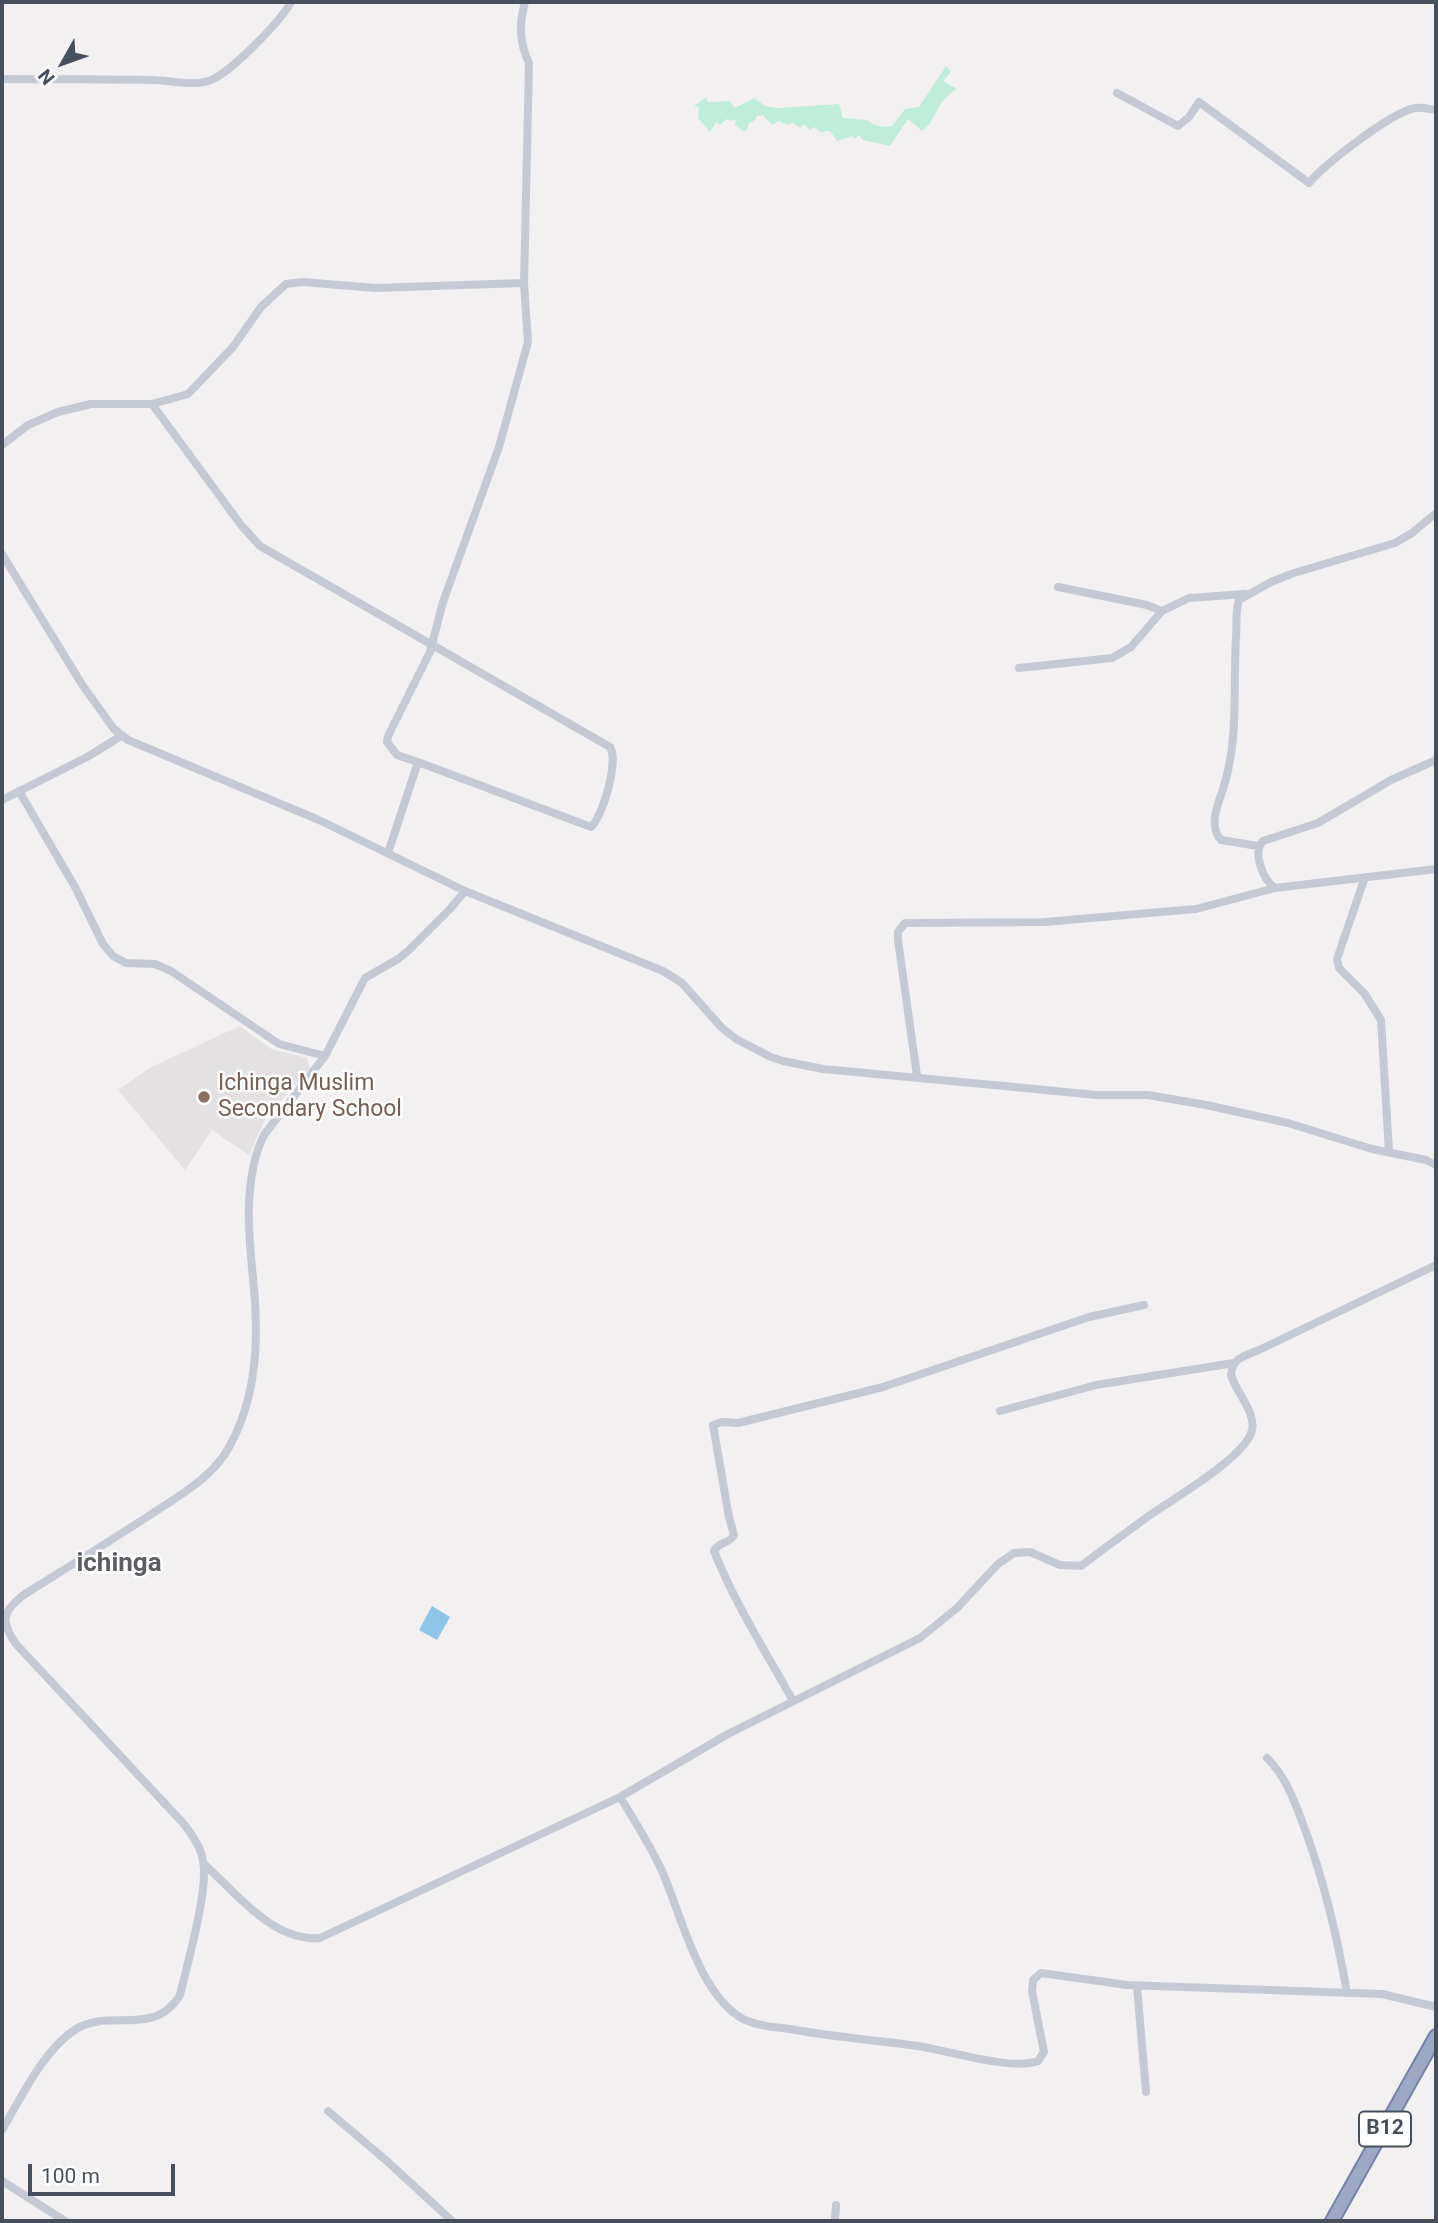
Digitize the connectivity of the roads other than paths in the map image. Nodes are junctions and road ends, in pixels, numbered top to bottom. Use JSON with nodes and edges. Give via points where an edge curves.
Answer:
{"nodes":[{"id":1,"x":291,"y":2,"type":"edge"},
{"id":2,"x":525,"y":2,"type":"edge"},
{"id":3,"x":2,"y":79,"type":"edge"},
{"id":4,"x":1117,"y":93,"type":"dead end"},
{"id":5,"x":1436,"y":110,"type":"edge"},
{"id":6,"x":524,"y":283,"type":"junction"},
{"id":7,"x":152,"y":404,"type":"junction"},
{"id":8,"x":2,"y":445,"type":"edge"},
{"id":9,"x":1436,"y":513,"type":"edge"},
{"id":10,"x":2,"y":554,"type":"edge"},
{"id":11,"x":1058,"y":587,"type":"dead end"},
{"id":12,"x":1252,"y":594,"type":"junction"},
{"id":13,"x":1162,"y":611,"type":"junction"},
{"id":14,"x":432,"y":646,"type":"junction"},
{"id":15,"x":1019,"y":668,"type":"dead end"},
{"id":16,"x":121,"y":736,"type":"junction"},
{"id":17,"x":1436,"y":760,"type":"edge"},
{"id":18,"x":418,"y":762,"type":"junction"},
{"id":19,"x":19,"y":791,"type":"junction"},
{"id":20,"x":2,"y":800,"type":"edge"},
{"id":21,"x":1258,"y":846,"type":"junction"},
{"id":22,"x":388,"y":853,"type":"junction"},
{"id":23,"x":1436,"y":869,"type":"edge"},
{"id":24,"x":1365,"y":877,"type":"junction"},
{"id":25,"x":1275,"y":888,"type":"junction"},
{"id":26,"x":464,"y":891,"type":"junction"},
{"id":27,"x":325,"y":1056,"type":"junction"},
{"id":28,"x":916,"y":1076,"type":"junction"},
{"id":29,"x":1389,"y":1152,"type":"junction"},
{"id":30,"x":1436,"y":1165,"type":"edge"},
{"id":31,"x":1436,"y":1265,"type":"edge"},
{"id":32,"x":1144,"y":1305,"type":"dead end"},
{"id":33,"x":1234,"y":1363,"type":"junction"},
{"id":34,"x":1000,"y":1411,"type":"dead end"},
{"id":35,"x":3,"y":1616,"type":"edge"},
{"id":36,"x":793,"y":1701,"type":"junction"},
{"id":37,"x":1267,"y":1758,"type":"dead end"},
{"id":38,"x":620,"y":1797,"type":"junction"},
{"id":39,"x":204,"y":1864,"type":"junction"},
{"id":40,"x":1137,"y":1986,"type":"junction"},
{"id":41,"x":1347,"y":1993,"type":"junction"},
{"id":42,"x":1436,"y":2007,"type":"edge"},
{"id":43,"x":1436,"y":2036,"type":"edge"},
{"id":44,"x":1146,"y":2092,"type":"dead end"},
{"id":45,"x":328,"y":2111,"type":"dead end"},
{"id":46,"x":2,"y":2130,"type":"edge"},
{"id":47,"x":2,"y":2181,"type":"edge"},
{"id":48,"x":836,"y":2205,"type":"dead end"},
{"id":49,"x":65,"y":2221,"type":"edge"},
{"id":50,"x":452,"y":2221,"type":"edge"},
{"id":51,"x":835,"y":2221,"type":"edge"},
{"id":52,"x":1332,"y":2221,"type":"edge"}],
"edges":[{"from":1,"to":3,"type":"street","via":[[260,40],[211,80]]},
{"from":2,"to":6,"type":"street","via":[[519,25],[529,63]]},
{"from":4,"to":5,"type":"street","via":[[1178,126],[1199,102],[1309,183],[1349,146],[1404,111],[1418,107]]},
{"from":6,"to":7,"type":"street","via":[[375,288],[286,284],[261,307],[233,347],[194,389]]},
{"from":6,"to":14,"type":"street","via":[[528,329],[524,359]]},
{"from":7,"to":8,"type":"street","via":[[91,404],[58,412],[28,425]]},
{"from":7,"to":14,"type":"street","via":[[260,546]]},
{"from":9,"to":12,"type":"street","via":[[1395,543],[1294,573]]},
{"from":10,"to":16,"type":"street","via":[[83,686]]},
{"from":11,"to":13,"type":"street"},
{"from":12,"to":13,"type":"street","via":[[1189,598]]},
{"from":12,"to":21,"type":"street","via":[[1237,605],[1233,730],[1227,775],[1215,813],[1221,840]]},
{"from":13,"to":15,"type":"street","via":[[1131,647],[1112,658]]},
{"from":14,"to":18,"type":"street","via":[[387,742],[397,755]]},
{"from":14,"to":18,"type":"street","via":[[610,747],[614,759],[598,819],[591,827]]},
{"from":16,"to":19,"type":"street"},
{"from":16,"to":22,"type":"street"},
{"from":17,"to":21,"type":"street","via":[[1391,780],[1318,823],[1266,839]]},
{"from":18,"to":22,"type":"street"},
{"from":19,"to":20,"type":"street"},
{"from":19,"to":27,"type":"street","via":[[113,956],[126,963],[155,964],[171,971],[270,1040]]},
{"from":21,"to":25,"type":"street","via":[[1266,879]]},
{"from":22,"to":26,"type":"street"},
{"from":23,"to":24,"type":"street"},
{"from":24,"to":25,"type":"street"},
{"from":24,"to":29,"type":"street","via":[[1337,959],[1339,968],[1364,993],[1381,1020]]},
{"from":25,"to":28,"type":"street","via":[[1196,909],[1045,922],[905,923],[898,940]]},
{"from":26,"to":27,"type":"street","via":[[398,960],[365,978]]},
{"from":26,"to":28,"type":"street","via":[[663,971],[682,983],[736,1039],[771,1057],[824,1069]]},
{"from":27,"to":35,"type":"street","via":[[258,1148],[250,1204],[252,1387],[247,1410],[228,1449],[204,1476],[25,1594]]},
{"from":28,"to":29,"type":"street","via":[[1158,1097],[1287,1123]]},
{"from":29,"to":30,"type":"street"},
{"from":31,"to":33,"type":"street"},
{"from":32,"to":36,"type":"street","via":[[1089,1317],[883,1387],[738,1423],[713,1425],[734,1535],[715,1551],[742,1612]]},
{"from":33,"to":34,"type":"street","via":[[1096,1384]]},
{"from":33,"to":36,"type":"street","via":[[1231,1376],[1250,1413],[1252,1430],[1249,1439],[1206,1478],[1081,1566],[1060,1565],[1030,1552],[1014,1553],[930,1631]]},
{"from":35,"to":39,"type":"street","via":[[16,1644],[183,1823]]},
{"from":36,"to":38,"type":"street"},
{"from":37,"to":41,"type":"street","via":[[1295,1801],[1318,1865],[1332,1910]]},
{"from":38,"to":39,"type":"street","via":[[320,1938],[300,1937],[275,1926]]},
{"from":38,"to":40,"type":"street","via":[[654,1854],[709,1982],[743,2019],[1026,2064],[1038,2061],[1044,2052],[1032,1991],[1038,1975],[1048,1972]]},
{"from":39,"to":46,"type":"street","via":[[195,1926],[174,2005],[142,2021],[100,2021],[67,2036],[46,2060]]},
{"from":40,"to":41,"type":"street"},
{"from":40,"to":44,"type":"street"},
{"from":41,"to":42,"type":"street","via":[[1382,1994]]},
{"from":43,"to":52,"type":"highway","number":"B12"},
{"from":45,"to":50,"type":"street"},
{"from":47,"to":49,"type":"street"},
{"from":48,"to":51,"type":"street"}]}
